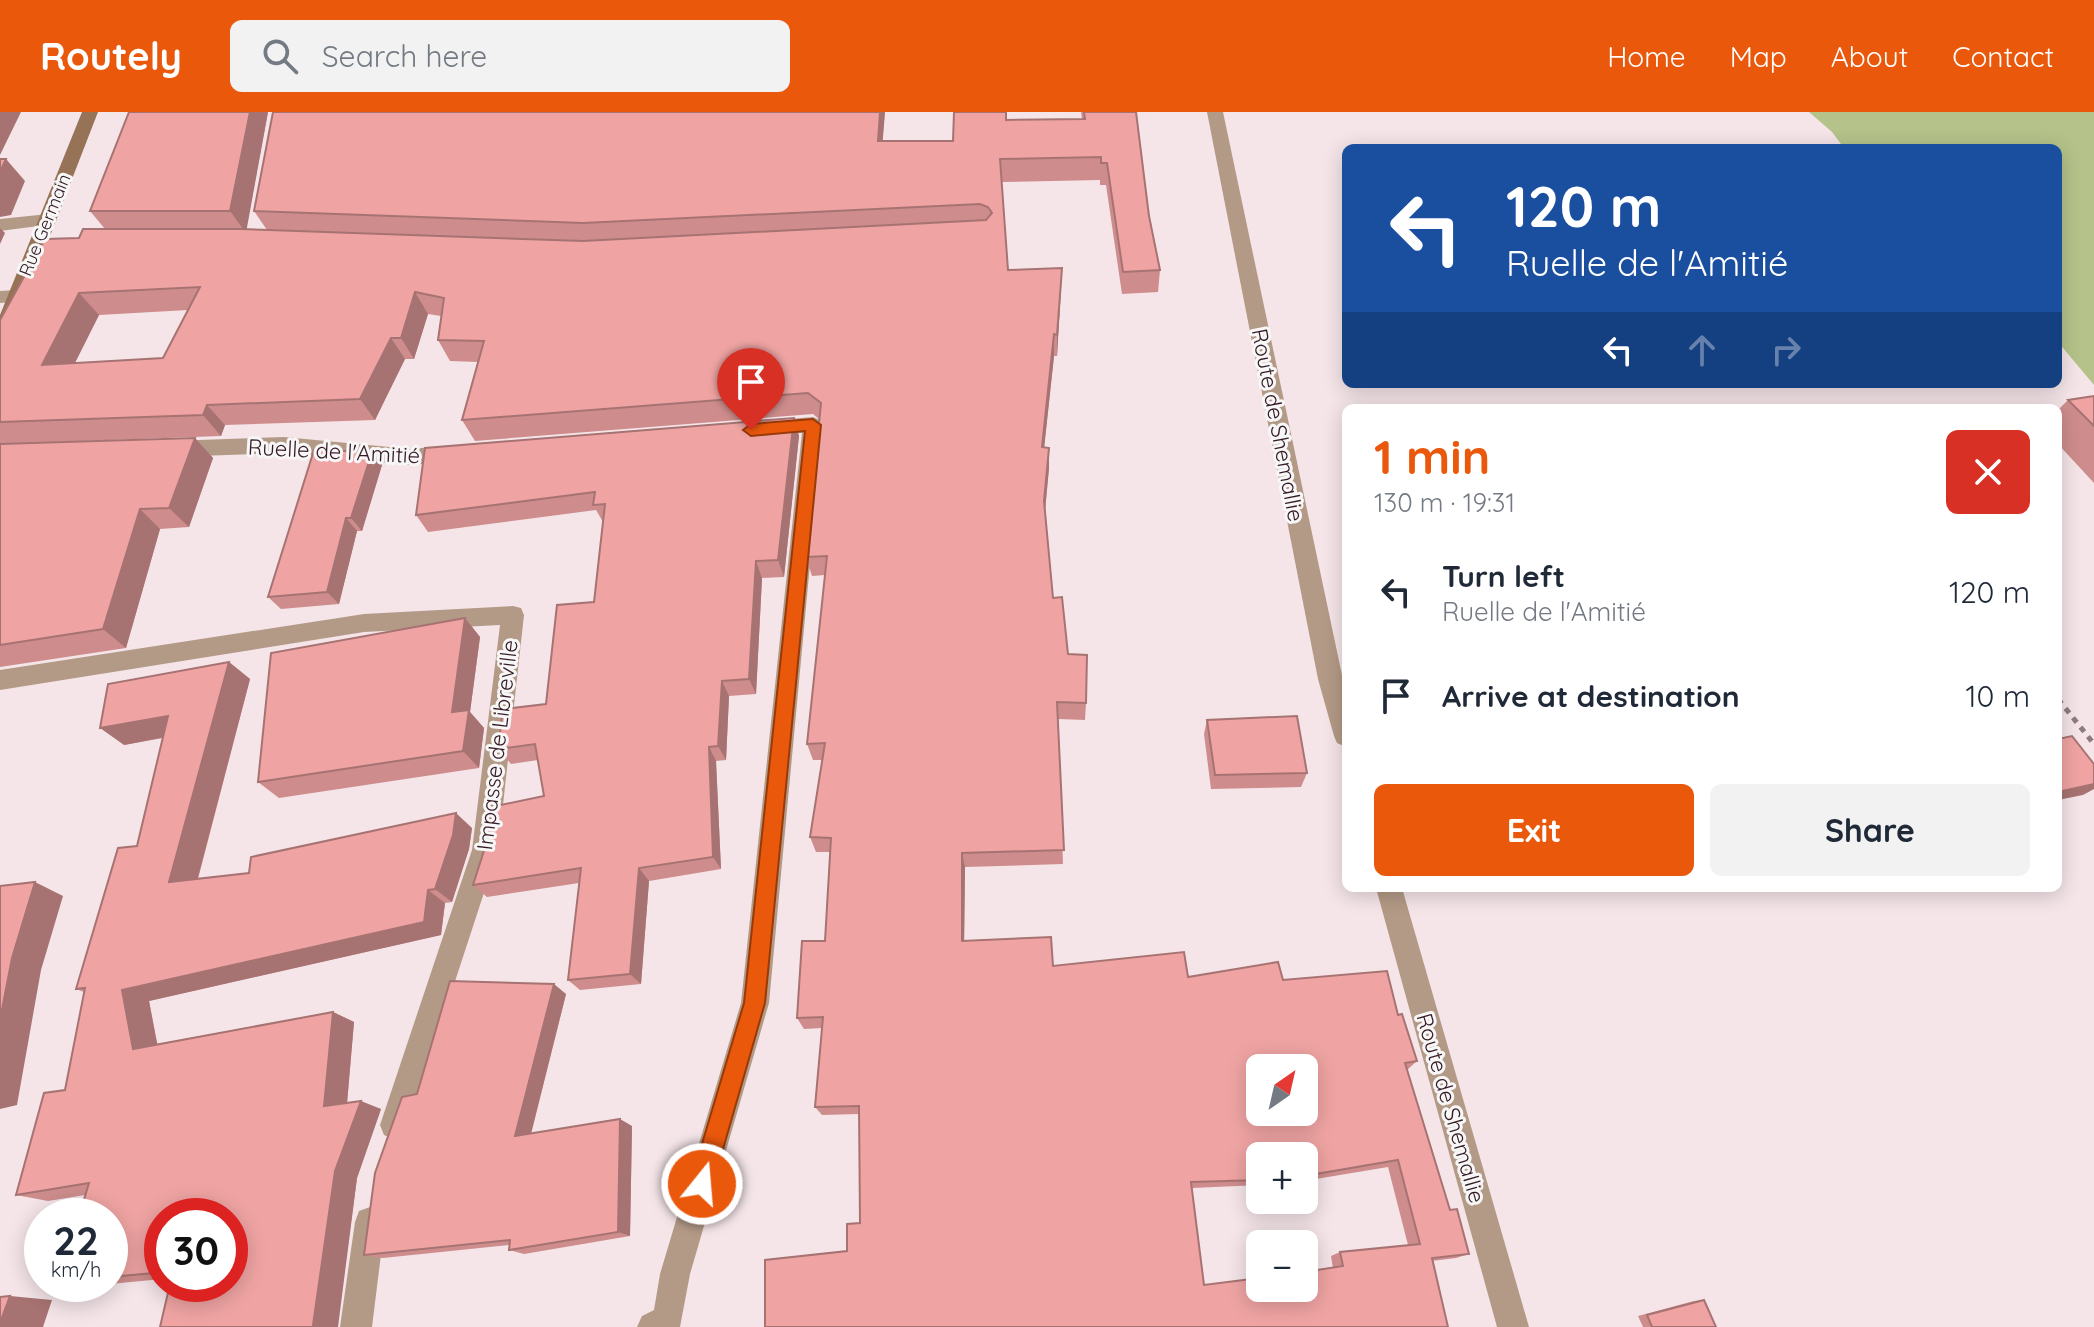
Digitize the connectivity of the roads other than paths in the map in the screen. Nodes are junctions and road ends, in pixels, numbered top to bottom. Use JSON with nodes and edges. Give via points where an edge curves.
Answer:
{"nodes":[{"id":1,"x":90,"y":112,"type":"edge"},
{"id":2,"x":1215,"y":112,"type":"edge"},
{"id":3,"x":48,"y":220,"type":"junction"},
{"id":4,"x":0,"y":225,"type":"edge"},
{"id":5,"x":8,"y":296,"type":"edge"},
{"id":6,"x":0,"y":339,"type":"edge"},
{"id":7,"x":735,"y":431,"type":"edge"},
{"id":8,"x":142,"y":449,"type":"edge"},
{"id":9,"x":488,"y":451,"type":"edge"},
{"id":10,"x":1338,"y":677,"type":"edge"},
{"id":11,"x":0,"y":680,"type":"edge"},
{"id":12,"x":1342,"y":706,"type":"edge"},
{"id":13,"x":1390,"y":892,"type":"edge"},
{"id":14,"x":386,"y":1148,"type":"edge"},
{"id":15,"x":373,"y":1192,"type":"edge"},
{"id":16,"x":660,"y":1323,"type":"edge"},
{"id":17,"x":356,"y":1327,"type":"edge"},
{"id":18,"x":1513,"y":1327,"type":"edge"}],
"edges":[{"from":1,"to":3,"type":"street","name":"Rue Germain"},
{"from":2,"to":10,"type":"street","name":"Route de Shemallie"},
{"from":3,"to":4,"type":"street"},
{"from":3,"to":5,"type":"street","name":"Rue Germain","via":[[45,242]]},
{"from":5,"to":6,"type":"street","name":"Rue Germain"},
{"from":7,"to":16,"type":"street","via":[[813,425],[755,1003]]},
{"from":8,"to":9,"type":"street","name":"Ruelle de l'Amitié","via":[[284,445],[410,457]]},
{"from":10,"to":12,"type":"street","name":"Route de Shemallie"},
{"from":11,"to":14,"type":"street","name":"Impasse de Libreville","via":[[364,623],[513,615],[485,850]]},
{"from":13,"to":18,"type":"street","name":"Route de Shemallie"},
{"from":15,"to":17,"type":"street"}]}
